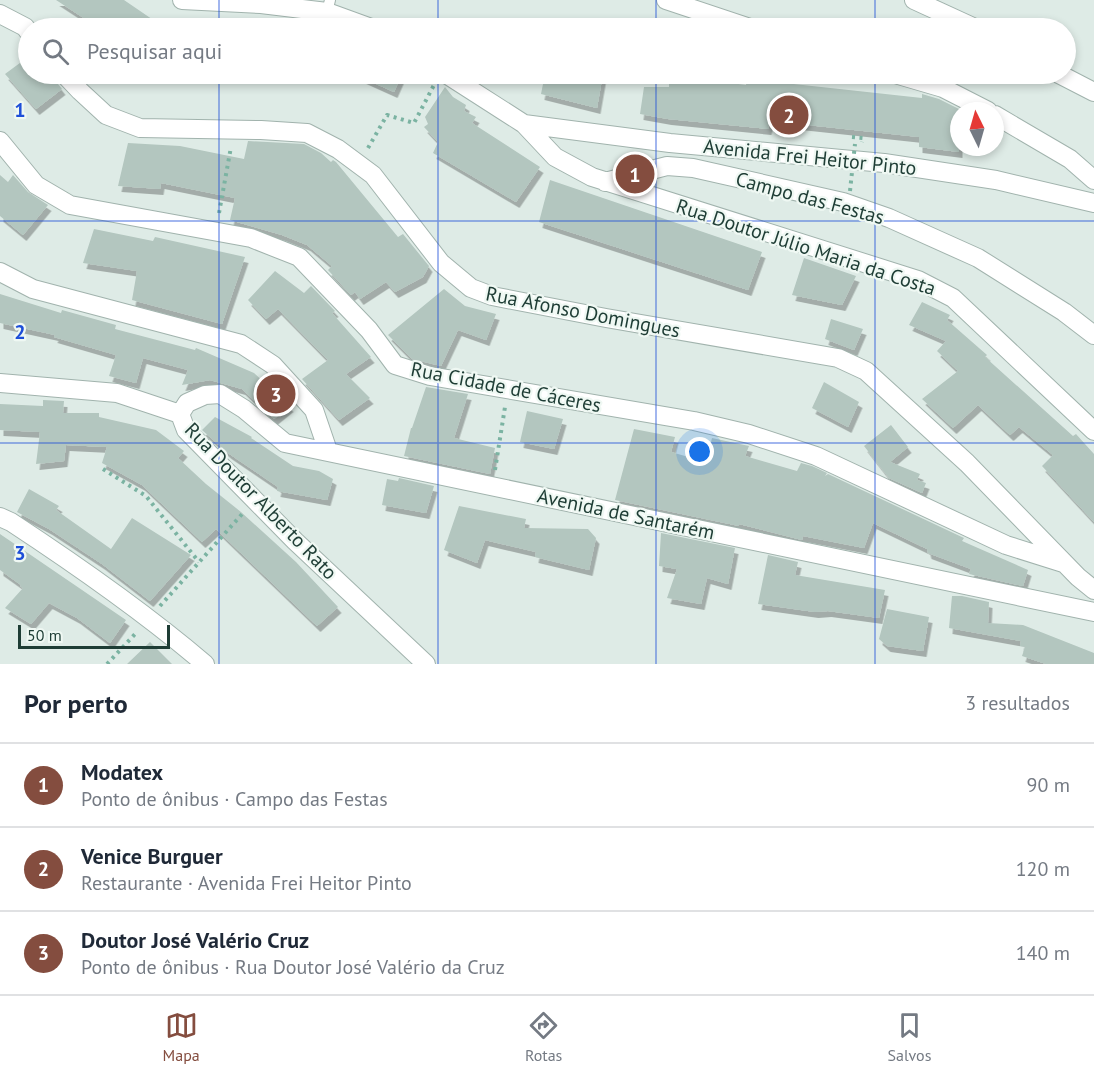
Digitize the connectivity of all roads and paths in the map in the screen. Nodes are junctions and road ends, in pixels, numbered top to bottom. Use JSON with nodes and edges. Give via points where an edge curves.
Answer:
{"nodes":[{"id":1,"x":182,"y":0,"type":"edge"},
{"id":2,"x":666,"y":0,"type":"edge"},
{"id":3,"x":914,"y":0,"type":"edge"},
{"id":4,"x":329,"y":6,"type":"edge"},
{"id":5,"x":0,"y":14,"type":"edge"},
{"id":6,"x":352,"y":18,"type":"edge"},
{"id":7,"x":720,"y":18,"type":"edge"},
{"id":8,"x":953,"y":18,"type":"edge"},
{"id":9,"x":18,"y":23,"type":"edge"},
{"id":10,"x":1076,"y":83,"type":"edge"},
{"id":11,"x":73,"y":84,"type":"edge"},
{"id":12,"x":437,"y":84,"type":"edge"},
{"id":13,"x":452,"y":84,"type":"edge"},
{"id":14,"x":929,"y":84,"type":"edge"},
{"id":15,"x":1094,"y":92,"type":"edge"},
{"id":16,"x":970,"y":102,"type":"edge"},
{"id":17,"x":1004,"y":120,"type":"edge"},
{"id":18,"x":524,"y":124,"type":"junction"},
{"id":19,"x":234,"y":130,"type":"junction"},
{"id":20,"x":0,"y":141,"type":"edge"},
{"id":21,"x":855,"y":144,"type":"dead end"},
{"id":22,"x":358,"y":165,"type":"junction"},
{"id":23,"x":1094,"y":180,"type":"edge"},
{"id":24,"x":605,"y":182,"type":"junction"},
{"id":25,"x":850,"y":191,"type":"dead end"},
{"id":26,"x":1094,"y":203,"type":"edge"},
{"id":27,"x":216,"y":232,"type":"junction"},
{"id":28,"x":0,"y":272,"type":"edge"},
{"id":29,"x":1094,"y":335,"type":"edge"},
{"id":30,"x":0,"y":383,"type":"edge"},
{"id":31,"x":508,"y":389,"type":"junction"},
{"id":32,"x":180,"y":414,"type":"junction"},
{"id":33,"x":1094,"y":431,"type":"edge"},
{"id":34,"x":328,"y":451,"type":"junction"},
{"id":35,"x":103,"y":469,"type":"dead end"},
{"id":36,"x":493,"y":486,"type":"junction"},
{"id":37,"x":255,"y":500,"type":"junction"},
{"id":38,"x":0,"y":517,"type":"edge"},
{"id":39,"x":199,"y":562,"type":"junction"},
{"id":40,"x":1065,"y":563,"type":"junction"},
{"id":41,"x":1094,"y":590,"type":"edge"},
{"id":42,"x":1094,"y":612,"type":"edge"},
{"id":43,"x":149,"y":618,"type":"junction"},
{"id":44,"x":107,"y":664,"type":"edge"},
{"id":45,"x":204,"y":664,"type":"edge"},
{"id":46,"x":426,"y":664,"type":"edge"}],
"edges":[{"from":1,"to":4,"type":"street"},
{"from":2,"to":7,"type":"street"},
{"from":3,"to":8,"type":"street"},
{"from":4,"to":6,"type":"street"},
{"from":5,"to":9,"type":"street"},
{"from":10,"to":15,"type":"street"},
{"from":11,"to":19,"type":"street","name":"Rua Afonso Domingues","via":[[106,115],[140,128]]},
{"from":12,"to":22,"type":"path","via":[[414,123],[387,115]]},
{"from":13,"to":18,"type":"street"},
{"from":14,"to":16,"type":"street"},
{"from":17,"to":23,"type":"street","via":[[1070,159]]},
{"from":18,"to":24,"type":"street","name":"Rua Doutor Júlio Maria da Costa","via":[[555,157]]},
{"from":18,"to":26,"type":"street","name":"Avenida Frei Heitor Pinto","via":[[670,143],[884,163],[996,180]]},
{"from":19,"to":22,"type":"street","name":"Rua Afonso Domingues","via":[[307,133]]},
{"from":19,"to":27,"type":"path"},
{"from":20,"to":27,"type":"street","name":"Rua Cidade de Cáceres","via":[[36,185],[70,205]]},
{"from":21,"to":25,"type":"path","bridge":true},
{"from":22,"to":40,"type":"street","name":"Rua Afonso Domingues","via":[[373,175],[441,263],[471,288],[492,296],[606,318],[838,358],[866,371],[967,463]]},
{"from":24,"to":29,"type":"street","name":"Campo das Festas","via":[[667,166],[693,168],[843,202],[890,218],[978,258],[1065,312]]},
{"from":24,"to":33,"type":"street","name":"Rua Doutor Júlio Maria da Costa","via":[[918,280],[953,298]]},
{"from":27,"to":31,"type":"street","name":"Rua Cidade de Cáceres","via":[[251,238],[299,257],[369,330],[395,365],[430,376]]},
{"from":28,"to":34,"type":"street","via":[[33,289],[240,344],[273,365],[314,410]]},
{"from":30,"to":32,"type":"street","name":"Rua Doutor Alberto Rato","via":[[117,393]]},
{"from":31,"to":36,"type":"path"},
{"from":31,"to":40,"type":"street","name":"Rua Cidade de Cáceres","via":[[749,434],[816,456],[1006,545]]},
{"from":32,"to":34,"type":"street","name":"Avenida de Santarém","via":[[187,403],[220,394],[285,443]]},
{"from":32,"to":37,"type":"street","name":"Rua Doutor Alberto Rato","via":[[186,430]]},
{"from":34,"to":36,"type":"street","name":"Avenida de Santarém"},
{"from":35,"to":39,"type":"path","via":[[146,496]]},
{"from":36,"to":42,"type":"street","name":"Avenida de Santarém"},
{"from":37,"to":39,"type":"path"},
{"from":37,"to":46,"type":"street","name":"Rua Doutor Alberto Rato"},
{"from":38,"to":43,"type":"street"},
{"from":39,"to":43,"type":"path"},
{"from":40,"to":41,"type":"street","name":"Rua Afonso Domingues"},
{"from":43,"to":44,"type":"path"},
{"from":43,"to":45,"type":"street"}]}
